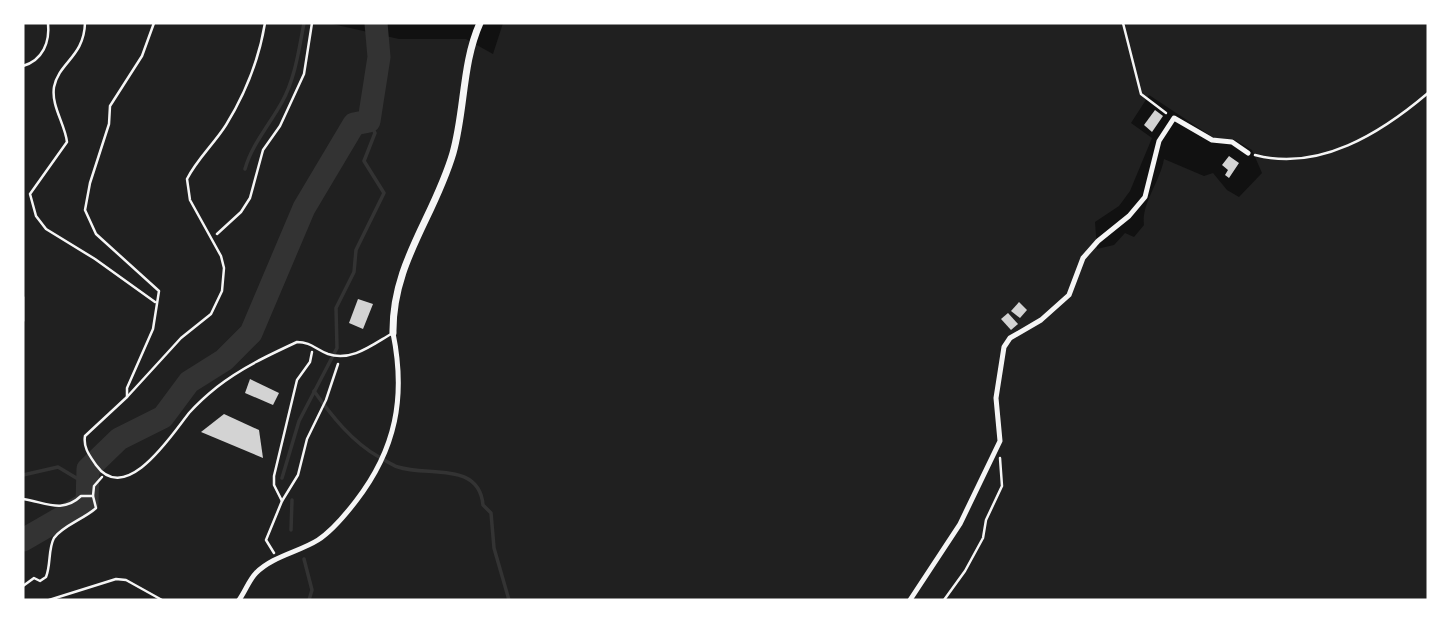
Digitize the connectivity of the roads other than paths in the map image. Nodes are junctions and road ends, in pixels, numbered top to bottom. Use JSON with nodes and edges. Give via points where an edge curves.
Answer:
{"nodes":[{"id":1,"x":48,"y":23,"type":"edge"},
{"id":2,"x":85,"y":23,"type":"edge"},
{"id":3,"x":154,"y":23,"type":"edge"},
{"id":4,"x":265,"y":23,"type":"edge"},
{"id":5,"x":480,"y":23,"type":"edge"},
{"id":6,"x":23,"y":66,"type":"edge"},
{"id":7,"x":1248,"y":153,"type":"road end"},
{"id":8,"x":155,"y":302,"type":"junction"},
{"id":9,"x":393,"y":333,"type":"junction"},
{"id":10,"x":127,"y":397,"type":"junction"},
{"id":11,"x":240,"y":600,"type":"edge"},
{"id":12,"x":910,"y":600,"type":"edge"}],
"edges":[{"from":1,"to":6,"type":"lane","via":[[46,48]]},
{"from":2,"to":8,"type":"lane","via":[[82,46],[54,85],[67,142],[30,194],[32,207],[46,229]]},
{"from":3,"to":8,"type":"lane","via":[[142,56],[110,106],[85,210],[96,234],[159,291]]},
{"from":4,"to":10,"type":"lane","via":[[242,97],[187,179],[190,200],[213,238],[224,268],[218,303]]},
{"from":5,"to":9,"type":"street","via":[[471,43],[453,152],[398,278]]},
{"from":7,"to":12,"type":"street","via":[[1233,142],[1212,140],[1174,118],[1159,141],[1145,197],[1083,258],[1069,295],[1004,347],[996,398],[1000,441],[960,524]]},
{"from":8,"to":10,"type":"lane","via":[[156,317]]},
{"from":9,"to":10,"type":"lane","via":[[354,355],[325,353],[314,345],[296,342],[234,374],[200,401],[149,464],[123,475],[104,474],[85,448],[85,436]]},
{"from":9,"to":11,"type":"street","via":[[398,408],[379,467],[347,512],[319,539],[256,573]]}]}
